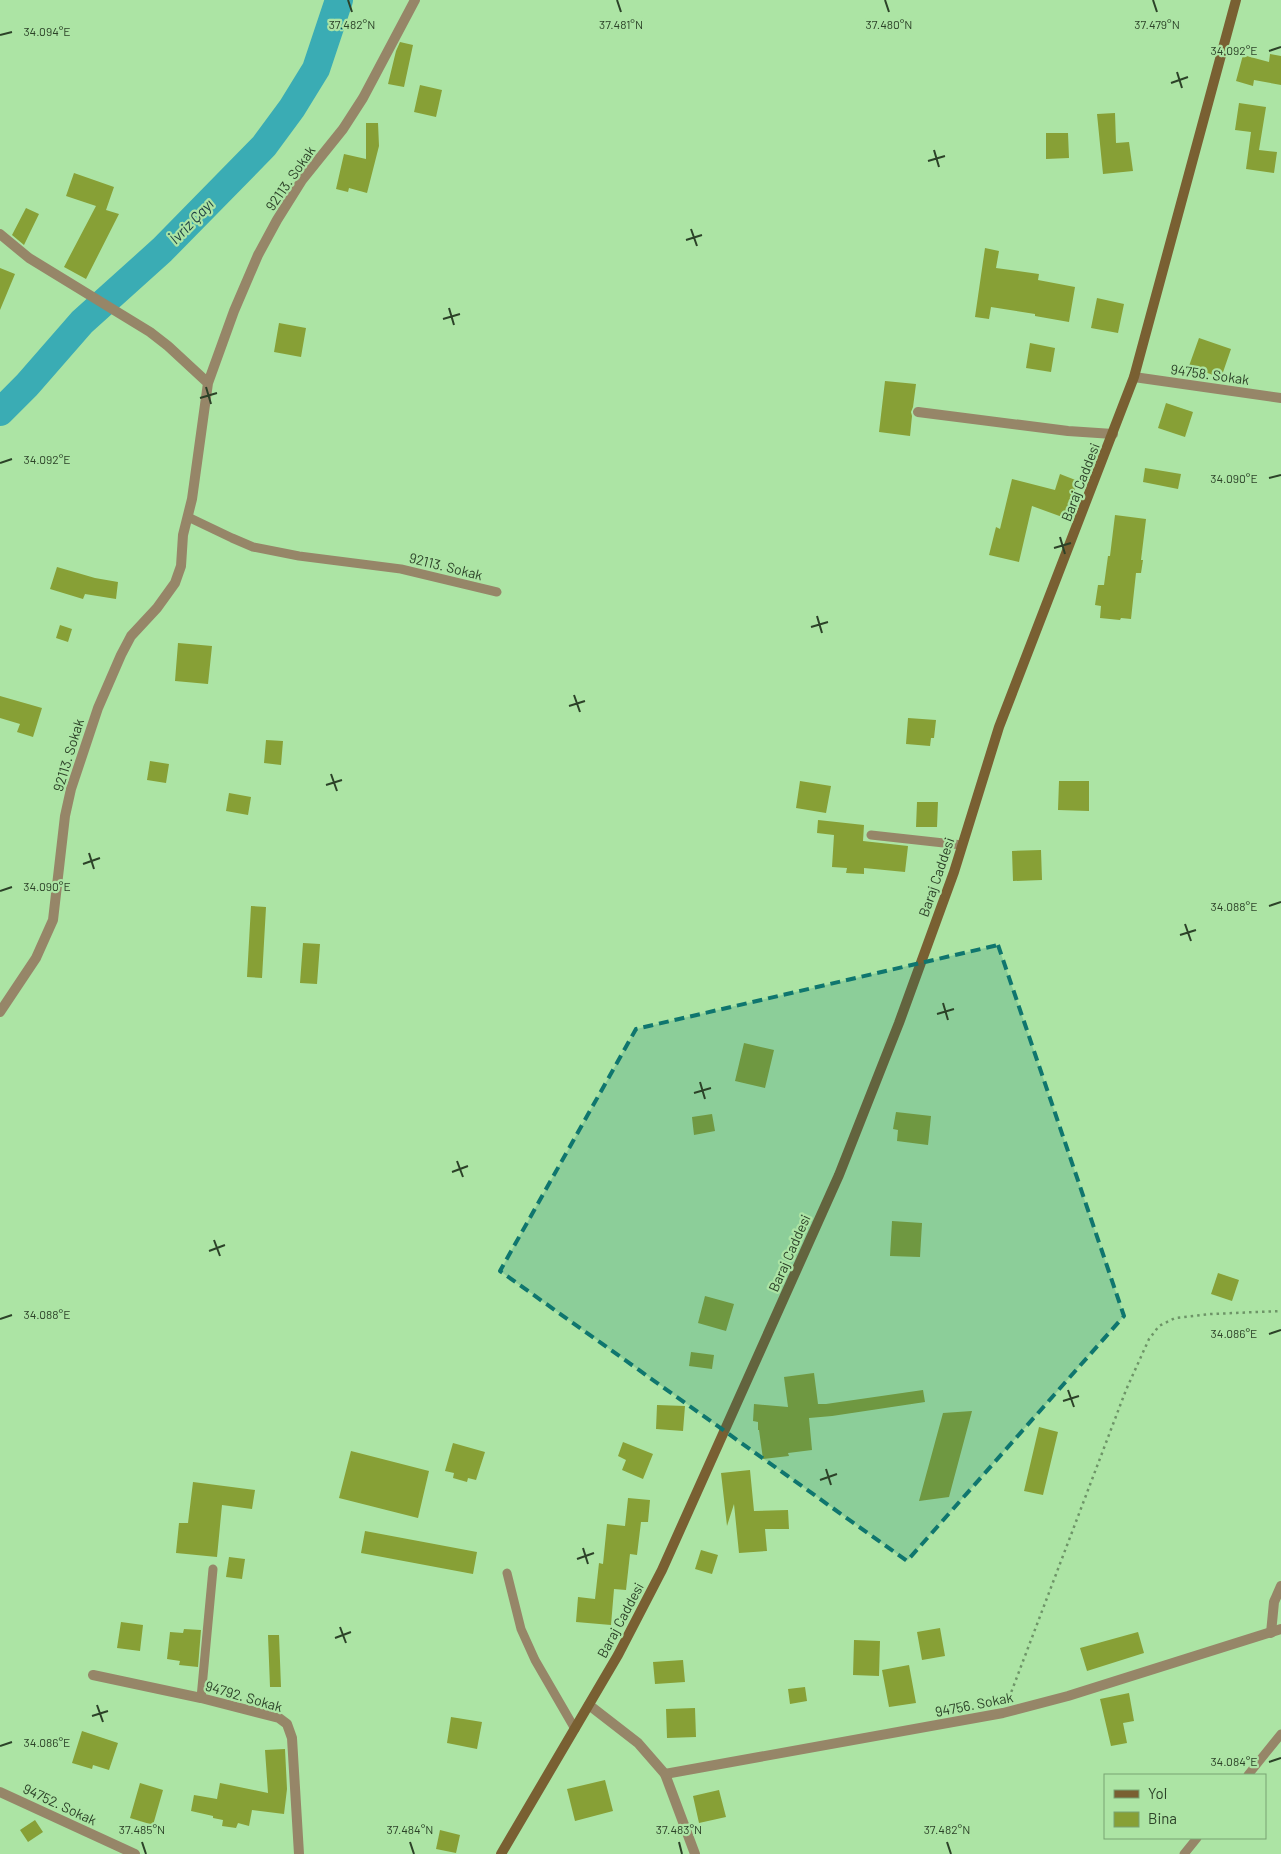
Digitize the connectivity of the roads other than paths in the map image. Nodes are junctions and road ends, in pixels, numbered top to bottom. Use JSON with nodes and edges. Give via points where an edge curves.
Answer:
{"nodes":[{"id":1,"x":415,"y":0,"type":"edge"},
{"id":2,"x":1236,"y":0,"type":"edge"},
{"id":3,"x":0,"y":234,"type":"edge"},
{"id":4,"x":1134,"y":377,"type":"junction"},
{"id":5,"x":208,"y":383,"type":"junction"},
{"id":6,"x":1281,"y":398,"type":"edge"},
{"id":7,"x":918,"y":412,"type":"dead end"},
{"id":8,"x":1113,"y":434,"type":"junction"},
{"id":9,"x":188,"y":516,"type":"junction"},
{"id":10,"x":497,"y":592,"type":"dead end"},
{"id":11,"x":871,"y":835,"type":"dead end"},
{"id":12,"x":962,"y":845,"type":"junction"},
{"id":13,"x":0,"y":1012,"type":"edge"},
{"id":14,"x":213,"y":1569,"type":"dead end"},
{"id":15,"x":507,"y":1573,"type":"dead end"},
{"id":16,"x":1281,"y":1586,"type":"edge"},
{"id":17,"x":1276,"y":1631,"type":"edge"},
{"id":18,"x":93,"y":1675,"type":"dead end"},
{"id":19,"x":201,"y":1698,"type":"junction"},
{"id":20,"x":589,"y":1704,"type":"junction"},
{"id":21,"x":575,"y":1729,"type":"junction"},
{"id":22,"x":1281,"y":1734,"type":"edge"},
{"id":23,"x":665,"y":1774,"type":"junction"},
{"id":24,"x":1249,"y":1774,"type":"edge"},
{"id":25,"x":0,"y":1792,"type":"edge"},
{"id":26,"x":1196,"y":1839,"type":"edge"},
{"id":27,"x":135,"y":1854,"type":"edge"},
{"id":28,"x":299,"y":1854,"type":"edge"},
{"id":29,"x":502,"y":1854,"type":"edge"},
{"id":30,"x":695,"y":1854,"type":"edge"},
{"id":31,"x":1184,"y":1854,"type":"edge"}],
"edges":[{"from":1,"to":5,"type":"street","name":"92113. Sokak","via":[[363,98],[302,180],[258,255]]},
{"from":2,"to":4,"type":"main road","name":"Baraj Caddesi"},
{"from":3,"to":5,"type":"street","via":[[29,258],[168,346]]},
{"from":4,"to":6,"type":"street","name":"94758. Sokak"},
{"from":4,"to":8,"type":"main road","name":"Baraj Caddesi"},
{"from":5,"to":9,"type":"street","name":"92113. Sokak"},
{"from":7,"to":8,"type":"street"},
{"from":8,"to":12,"type":"main road","name":"Baraj Caddesi","via":[[1032,637],[999,727]]},
{"from":9,"to":10,"type":"lane","name":"92113. Sokak","via":[[253,547],[401,569]]},
{"from":9,"to":13,"type":"street","name":"92113. Sokak","via":[[181,566],[175,583],[131,636],[88,733],[65,816],[53,920],[36,958]]},
{"from":11,"to":12,"type":"lane"},
{"from":12,"to":20,"type":"main road","name":"Baraj Caddesi","via":[[900,1023],[839,1175],[662,1570]]},
{"from":14,"to":19,"type":"lane"},
{"from":15,"to":21,"type":"lane","via":[[521,1629]]},
{"from":16,"to":17,"type":"street","via":[[1274,1602]]},
{"from":17,"to":23,"type":"street","name":"94756. Sokak","via":[[1003,1713]]},
{"from":18,"to":19,"type":"street","name":"94792. Sokak"},
{"from":19,"to":28,"type":"street","name":"94792. Sokak","via":[[279,1718],[288,1724],[292,1738]]},
{"from":20,"to":21,"type":"main road","name":"Baraj Caddesi"},
{"from":20,"to":23,"type":"street","via":[[638,1743]]},
{"from":21,"to":29,"type":"main road","name":"Baraj Caddesi"},
{"from":22,"to":24,"type":"lane"},
{"from":23,"to":30,"type":"street"},
{"from":25,"to":27,"type":"street","name":"94752. Sokak"},
{"from":26,"to":31,"type":"lane"}]}
